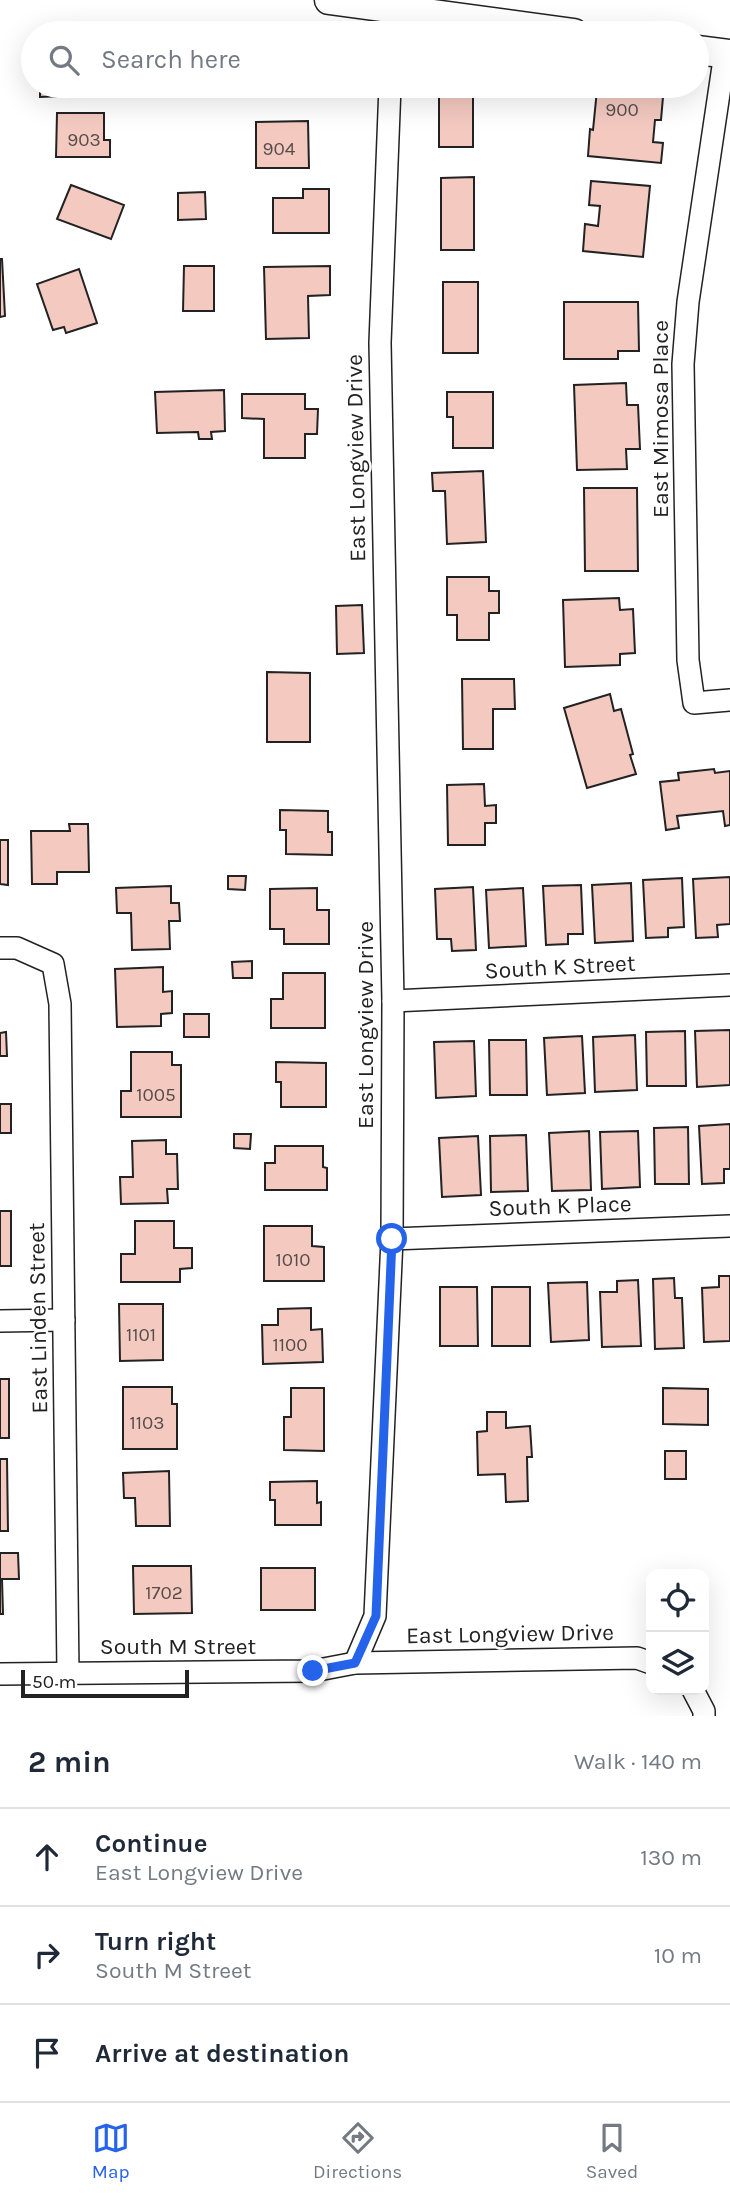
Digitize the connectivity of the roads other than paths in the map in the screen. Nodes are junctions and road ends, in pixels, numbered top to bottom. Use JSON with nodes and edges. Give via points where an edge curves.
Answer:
{"nodes":[{"id":1,"x":329,"y":0,"type":"edge"},
{"id":2,"x":392,"y":21,"type":"edge"},
{"id":3,"x":709,"y":52,"type":"edge"},
{"id":4,"x":727,"y":54,"type":"edge"},
{"id":5,"x":390,"y":98,"type":"edge"},
{"id":6,"x":730,"y":700,"type":"edge"},
{"id":7,"x":0,"y":947,"type":"edge"},
{"id":8,"x":730,"y":985,"type":"edge"},
{"id":9,"x":393,"y":1001,"type":"junction"},
{"id":10,"x":730,"y":1226,"type":"edge"},
{"id":11,"x":392,"y":1239,"type":"junction"},
{"id":12,"x":64,"y":1320,"type":"junction"},
{"id":13,"x":0,"y":1321,"type":"edge"},
{"id":14,"x":646,"y":1661,"type":"edge"},
{"id":15,"x":355,"y":1663,"type":"junction"},
{"id":16,"x":68,"y":1673,"type":"junction"},
{"id":17,"x":0,"y":1674,"type":"edge"},
{"id":18,"x":696,"y":1695,"type":"edge"},
{"id":19,"x":704,"y":1716,"type":"edge"}],
"edges":[{"from":1,"to":2,"type":"street"},
{"from":3,"to":4,"type":"street"},
{"from":4,"to":6,"type":"street","name":"East Mimosa Place","via":[[688,302],[683,364],[688,660],[694,703]]},
{"from":5,"to":9,"type":"street","name":"East Longview Drive","via":[[380,344]]},
{"from":7,"to":12,"type":"street","name":"East Linden Street","via":[[17,948],[53,964],[60,1004]]},
{"from":8,"to":9,"type":"street","name":"South K Street"},
{"from":9,"to":11,"type":"street","name":"East Longview Drive"},
{"from":10,"to":11,"type":"street","name":"South K Place"},
{"from":11,"to":15,"type":"street","name":"East Longview Drive","via":[[376,1616]]},
{"from":12,"to":13,"type":"street"},
{"from":12,"to":16,"type":"street","name":"East Linden Street"},
{"from":14,"to":15,"type":"street","name":"East Longview Drive"},
{"from":15,"to":16,"type":"street","name":"South M Street","via":[[313,1671]]},
{"from":16,"to":17,"type":"street","name":"South M Street"},
{"from":18,"to":19,"type":"street"}]}
